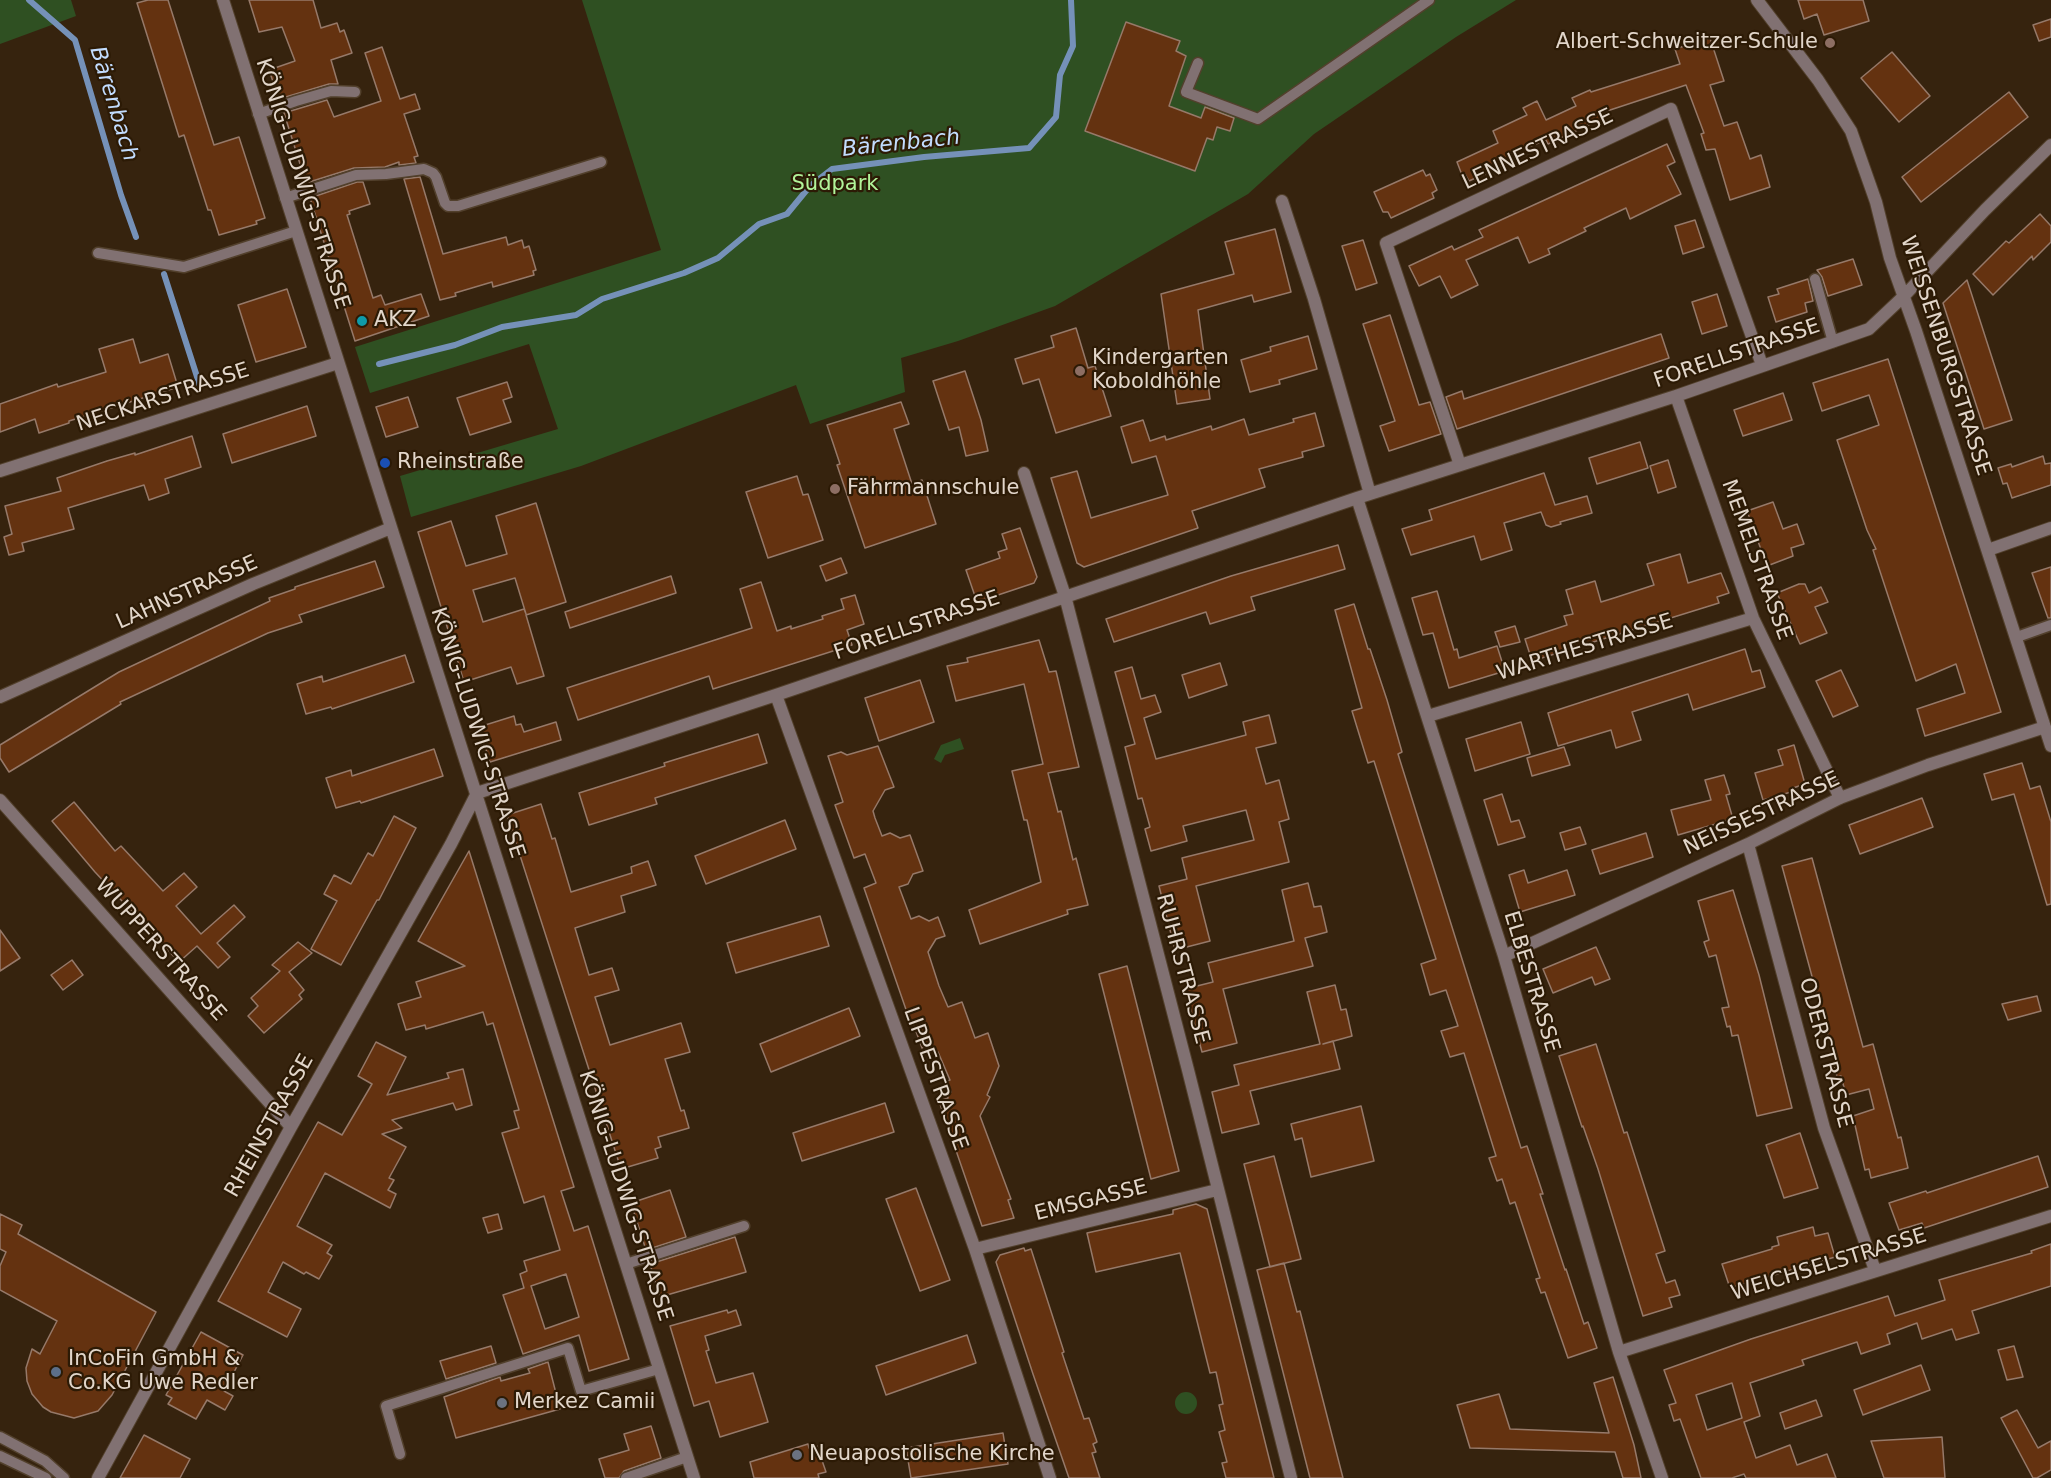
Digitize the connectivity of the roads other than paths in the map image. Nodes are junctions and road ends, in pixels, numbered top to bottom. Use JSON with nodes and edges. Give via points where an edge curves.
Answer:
{"nodes":[{"id":1,"x":223,"y":0,"type":"edge"},
{"id":2,"x":1429,"y":0,"type":"edge"},
{"id":3,"x":1757,"y":0,"type":"edge"},
{"id":4,"x":1198,"y":63,"type":"dead end"},
{"id":5,"x":355,"y":92,"type":"dead end"},
{"id":6,"x":258,"y":114,"type":"junction"},
{"id":7,"x":2051,"y":145,"type":"edge"},
{"id":8,"x":601,"y":162,"type":"dead end"},
{"id":9,"x":285,"y":198,"type":"junction"},
{"id":10,"x":1282,"y":201,"type":"dead end"},
{"id":11,"x":296,"y":231,"type":"junction"},
{"id":12,"x":98,"y":252,"type":"dead end"},
{"id":13,"x":1815,"y":279,"type":"dead end"},
{"id":14,"x":1904,"y":296,"type":"junction"},
{"id":15,"x":1833,"y":342,"type":"junction"},
{"id":16,"x":338,"y":363,"type":"junction"},
{"id":17,"x":1762,"y":365,"type":"junction"},
{"id":18,"x":1676,"y":396,"type":"junction"},
{"id":19,"x":1460,"y":465,"type":"junction"},
{"id":20,"x":0,"y":471,"type":"edge"},
{"id":21,"x":1024,"y":473,"type":"dead end"},
{"id":22,"x":1370,"y":494,"type":"junction"},
{"id":23,"x":1357,"y":498,"type":"junction"},
{"id":24,"x":391,"y":528,"type":"junction"},
{"id":25,"x":2051,"y":528,"type":"edge"},
{"id":26,"x":1988,"y":550,"type":"junction"},
{"id":27,"x":1065,"y":596,"type":"junction"},
{"id":28,"x":1753,"y":618,"type":"junction"},
{"id":29,"x":2051,"y":625,"type":"edge"},
{"id":30,"x":2017,"y":637,"type":"junction"},
{"id":31,"x":776,"y":695,"type":"junction"},
{"id":32,"x":0,"y":697,"type":"edge"},
{"id":33,"x":1428,"y":716,"type":"junction"},
{"id":34,"x":2045,"y":727,"type":"junction"},
{"id":35,"x":2051,"y":746,"type":"edge"},
{"id":36,"x":477,"y":794,"type":"junction"},
{"id":37,"x":1840,"y":798,"type":"junction"},
{"id":38,"x":0,"y":800,"type":"edge"},
{"id":39,"x":1748,"y":844,"type":"junction"},
{"id":40,"x":1504,"y":956,"type":"junction"},
{"id":41,"x":291,"y":1127,"type":"junction"},
{"id":42,"x":1217,"y":1190,"type":"junction"},
{"id":43,"x":2051,"y":1216,"type":"edge"},
{"id":44,"x":744,"y":1226,"type":"dead end"},
{"id":45,"x":975,"y":1249,"type":"junction"},
{"id":46,"x":626,"y":1264,"type":"junction"},
{"id":47,"x":1875,"y":1270,"type":"junction"},
{"id":48,"x":1619,"y":1352,"type":"junction"},
{"id":49,"x":659,"y":1369,"type":"junction"},
{"id":50,"x":0,"y":1437,"type":"edge"},
{"id":51,"x":400,"y":1454,"type":"dead end"},
{"id":52,"x":0,"y":1456,"type":"edge"},
{"id":53,"x":687,"y":1457,"type":"junction"},
{"id":54,"x":46,"y":1478,"type":"edge"},
{"id":55,"x":64,"y":1478,"type":"edge"},
{"id":56,"x":98,"y":1478,"type":"edge"},
{"id":57,"x":626,"y":1478,"type":"edge"},
{"id":58,"x":694,"y":1478,"type":"edge"},
{"id":59,"x":1050,"y":1478,"type":"edge"},
{"id":60,"x":1291,"y":1478,"type":"edge"},
{"id":61,"x":1662,"y":1478,"type":"edge"}],
"edges":[{"from":1,"to":6,"type":"street","name":"KÖNIG-LUDWIG-STRASSE"},
{"from":2,"to":4,"type":"lane","via":[[1258,119],[1186,92]]},
{"from":3,"to":14,"type":"street","name":"WEISSENBURGSTRASSE","via":[[1851,131]]},
{"from":5,"to":6,"type":"lane","via":[[331,91]]},
{"from":6,"to":9,"type":"street","name":"KÖNIG-LUDWIG-STRASSE"},
{"from":7,"to":14,"type":"street","name":"FORELLSTRASSE"},
{"from":8,"to":9,"type":"lane","via":[[458,206],[448,206],[436,177],[424,169],[356,175]]},
{"from":9,"to":11,"type":"street","name":"KÖNIG-LUDWIG-STRASSE"},
{"from":10,"to":22,"type":"street"},
{"from":11,"to":12,"type":"lane","via":[[184,267]]},
{"from":11,"to":16,"type":"street","name":"KÖNIG-LUDWIG-STRASSE"},
{"from":13,"to":15,"type":"lane"},
{"from":14,"to":15,"type":"street","name":"FORELLSTRASSE","via":[[1869,329]]},
{"from":14,"to":26,"type":"street","name":"WEISSENBURGSTRASSE"},
{"from":15,"to":17,"type":"street","name":"FORELLSTRASSE"},
{"from":16,"to":20,"type":"street","name":"NECKARSTRASSE"},
{"from":16,"to":24,"type":"street","name":"KÖNIG-LUDWIG-STRASSE"},
{"from":17,"to":18,"type":"street","name":"FORELLSTRASSE"},
{"from":17,"to":19,"type":"street","name":"LENNESTRASSE","via":[[1671,109],[1386,243]]},
{"from":18,"to":19,"type":"street","name":"FORELLSTRASSE"},
{"from":18,"to":28,"type":"street","name":"MEMELSTRASSE"},
{"from":19,"to":22,"type":"street","name":"FORELLSTRASSE"},
{"from":21,"to":27,"type":"street","name":"RUHRSTRASSE"},
{"from":22,"to":23,"type":"street","name":"FORELLSTRASSE"},
{"from":23,"to":27,"type":"street","name":"FORELLSTRASSE"},
{"from":23,"to":33,"type":"street","name":"ELBESTRASSE"},
{"from":24,"to":32,"type":"street","name":"LAHNSTRASSE","via":[[253,584]]},
{"from":24,"to":36,"type":"street","name":"KÖNIG-LUDWIG-STRASSE"},
{"from":25,"to":26,"type":"street"},
{"from":26,"to":30,"type":"street","name":"WEISSENBURGSTRASSE"},
{"from":27,"to":31,"type":"street","name":"FORELLSTRASSE"},
{"from":27,"to":42,"type":"street","name":"RUHRSTRASSE"},
{"from":28,"to":33,"type":"street","name":"WARTHESTRASSE"},
{"from":28,"to":37,"type":"street","name":"MEMELSTRASSE"},
{"from":29,"to":30,"type":"lane"},
{"from":30,"to":34,"type":"street","name":"WEISSENBURGSTRASSE"},
{"from":31,"to":36,"type":"street","name":"FORELLSTRASSE"},
{"from":31,"to":45,"type":"street","name":"LIPPESTRASSE"},
{"from":33,"to":40,"type":"street","name":"ELBESTRASSE"},
{"from":34,"to":35,"type":"street","name":"WEISSENBURGSTRASSE"},
{"from":34,"to":37,"type":"street","name":"NEISSESTRASSE"},
{"from":36,"to":41,"type":"street","name":"RHEINSTRASSE"},
{"from":36,"to":46,"type":"street","name":"KÖNIG-LUDWIG-STRASSE"},
{"from":37,"to":39,"type":"street","name":"NEISSESTRASSE"},
{"from":38,"to":41,"type":"street","name":"WUPPERSTRASSE"},
{"from":39,"to":40,"type":"street","name":"NEISSESTRASSE"},
{"from":39,"to":47,"type":"street","name":"ODERSTRASSE","via":[[1824,1128]]},
{"from":40,"to":48,"type":"street","name":"ELBESTRASSE"},
{"from":41,"to":56,"type":"street","name":"RHEINSTRASSE"},
{"from":42,"to":45,"type":"street","name":"EMSGASSE"},
{"from":42,"to":60,"type":"street","name":"RUHRSTRASSE"},
{"from":43,"to":47,"type":"street","name":"WEICHSELSTRASSE"},
{"from":44,"to":46,"type":"lane"},
{"from":45,"to":59,"type":"street","name":"LIPPESTRASSE"},
{"from":46,"to":49,"type":"street","name":"KÖNIG-LUDWIG-STRASSE"},
{"from":47,"to":48,"type":"street","name":"WEICHSELSTRASSE"},
{"from":48,"to":61,"type":"street","name":"ELBESTRASSE"},
{"from":49,"to":51,"type":"lane","via":[[581,1390],[568,1348],[386,1406]]},
{"from":49,"to":53,"type":"street","name":"KÖNIG-LUDWIG-STRASSE"},
{"from":50,"to":55,"type":"lane","via":[[45,1461]]},
{"from":52,"to":54,"type":"lane"},
{"from":53,"to":57,"type":"lane"},
{"from":53,"to":58,"type":"street","name":"KÖNIG-LUDWIG-STRASSE"}]}
